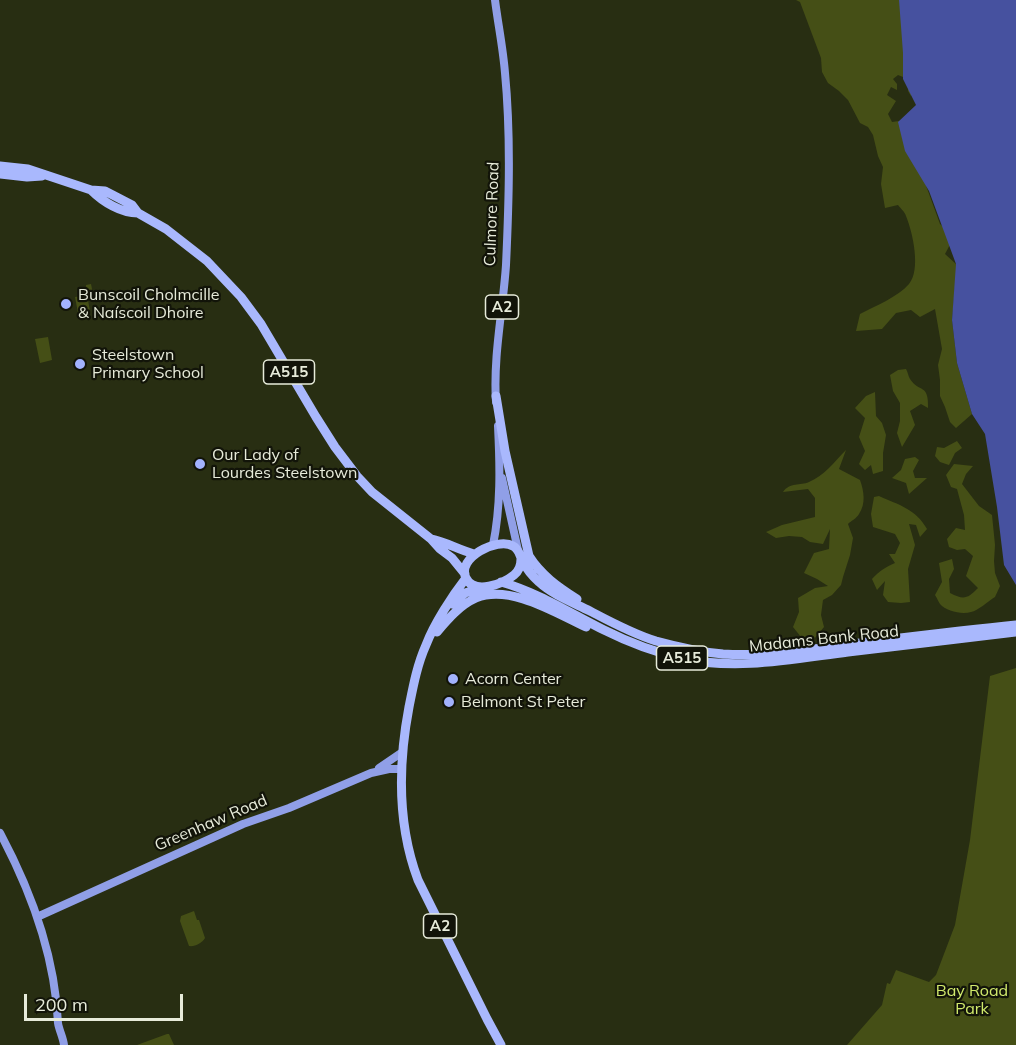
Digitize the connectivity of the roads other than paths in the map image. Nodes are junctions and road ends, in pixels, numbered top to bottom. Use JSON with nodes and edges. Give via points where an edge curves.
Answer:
{"nodes":[{"id":1,"x":495,"y":0,"type":"edge"},
{"id":2,"x":0,"y":166,"type":"edge"},
{"id":3,"x":0,"y":174,"type":"edge"},
{"id":4,"x":50,"y":176,"type":"junction"},
{"id":5,"x":496,"y":396,"type":"junction"},
{"id":6,"x":499,"y":466,"type":"junction"},
{"id":7,"x":431,"y":539,"type":"junction"},
{"id":8,"x":493,"y":545,"type":"junction"},
{"id":9,"x":474,"y":554,"type":"junction"},
{"id":10,"x":520,"y":554,"type":"junction"},
{"id":11,"x":465,"y":576,"type":"junction"},
{"id":12,"x":501,"y":582,"type":"junction"},
{"id":13,"x":481,"y":588,"type":"junction"},
{"id":14,"x":446,"y":609,"type":"junction"},
{"id":15,"x":609,"y":621,"type":"junction"},
{"id":16,"x":1016,"y":625,"type":"edge"},
{"id":17,"x":1016,"y":632,"type":"edge"},
{"id":18,"x":914,"y":640,"type":"junction"},
{"id":19,"x":425,"y":647,"type":"junction"},
{"id":20,"x":648,"y":649,"type":"junction"},
{"id":21,"x":401,"y":753,"type":"junction"},
{"id":22,"x":400,"y":769,"type":"junction"},
{"id":23,"x":371,"y":773,"type":"junction"},
{"id":24,"x":0,"y":833,"type":"edge"},
{"id":25,"x":37,"y":917,"type":"junction"},
{"id":26,"x":64,"y":1045,"type":"edge"},
{"id":27,"x":501,"y":1045,"type":"edge"}],
"edges":[{"from":1,"to":5,"type":"main road","name":"Culmore Road","number":"A2","via":[[505,72],[509,147]]},
{"from":2,"to":4,"type":"highway","number":"A515"},
{"from":3,"to":4,"type":"highway","number":"A515"},
{"from":4,"to":7,"type":"highway","number":"A515","via":[[91,189],[100,199],[129,213],[138,213],[207,261],[261,324],[316,417],[357,476]]},
{"from":5,"to":6,"type":"main road","name":"Culmore Road","number":"A2"},
{"from":5,"to":15,"type":"highway","via":[[529,556],[552,583]]},
{"from":6,"to":8,"type":"main road","name":"Culmore Road","number":"A2"},
{"from":6,"to":10,"type":"main road","name":"Culmore Road","number":"A2"},
{"from":7,"to":9,"type":"highway","number":"A515"},
{"from":7,"to":11,"type":"highway","number":"A515"},
{"from":8,"to":9,"type":"highway"},
{"from":8,"to":10,"type":"highway","via":[[512,545]]},
{"from":9,"to":11,"type":"highway","number":"A2","via":[[467,562]]},
{"from":10,"to":12,"type":"highway","number":"A2","via":[[520,565],[514,575]]},
{"from":10,"to":15,"type":"highway","name":"Madams Bank Road","number":"A515","via":[[529,572],[552,593]]},
{"from":11,"to":13,"type":"highway"},
{"from":11,"to":14,"type":"highway","number":"A2"},
{"from":12,"to":13,"type":"highway","number":"A2"},
{"from":12,"to":20,"type":"highway","name":"Madams Bank Road","number":"A515","via":[[518,586]]},
{"from":13,"to":14,"type":"highway","number":"A2","via":[[465,593]]},
{"from":14,"to":19,"type":"highway","number":"A2"},
{"from":15,"to":18,"type":"highway","name":"Madams Bank Road","number":"A515","via":[[686,649],[723,654]]},
{"from":16,"to":18,"type":"highway","number":"A515"},
{"from":17,"to":18,"type":"highway","number":"A515"},
{"from":18,"to":20,"type":"highway","name":"Madams Bank Road","number":"A515","via":[[754,663],[683,658]]},
{"from":19,"to":20,"type":"highway","via":[[460,608],[477,598],[501,595],[524,599],[611,639]]},
{"from":19,"to":21,"type":"highway","number":"A2","via":[[413,686]]},
{"from":21,"to":22,"type":"highway","number":"A2"},
{"from":21,"to":23,"type":"main road"},
{"from":22,"to":23,"type":"main road","name":"Greenhaw Road"},
{"from":22,"to":27,"type":"highway","number":"A2","via":[[413,868]]},
{"from":23,"to":25,"type":"main road","name":"Greenhaw Road","via":[[243,824]]},
{"from":24,"to":25,"type":"main road"},
{"from":25,"to":26,"type":"main road"}]}
